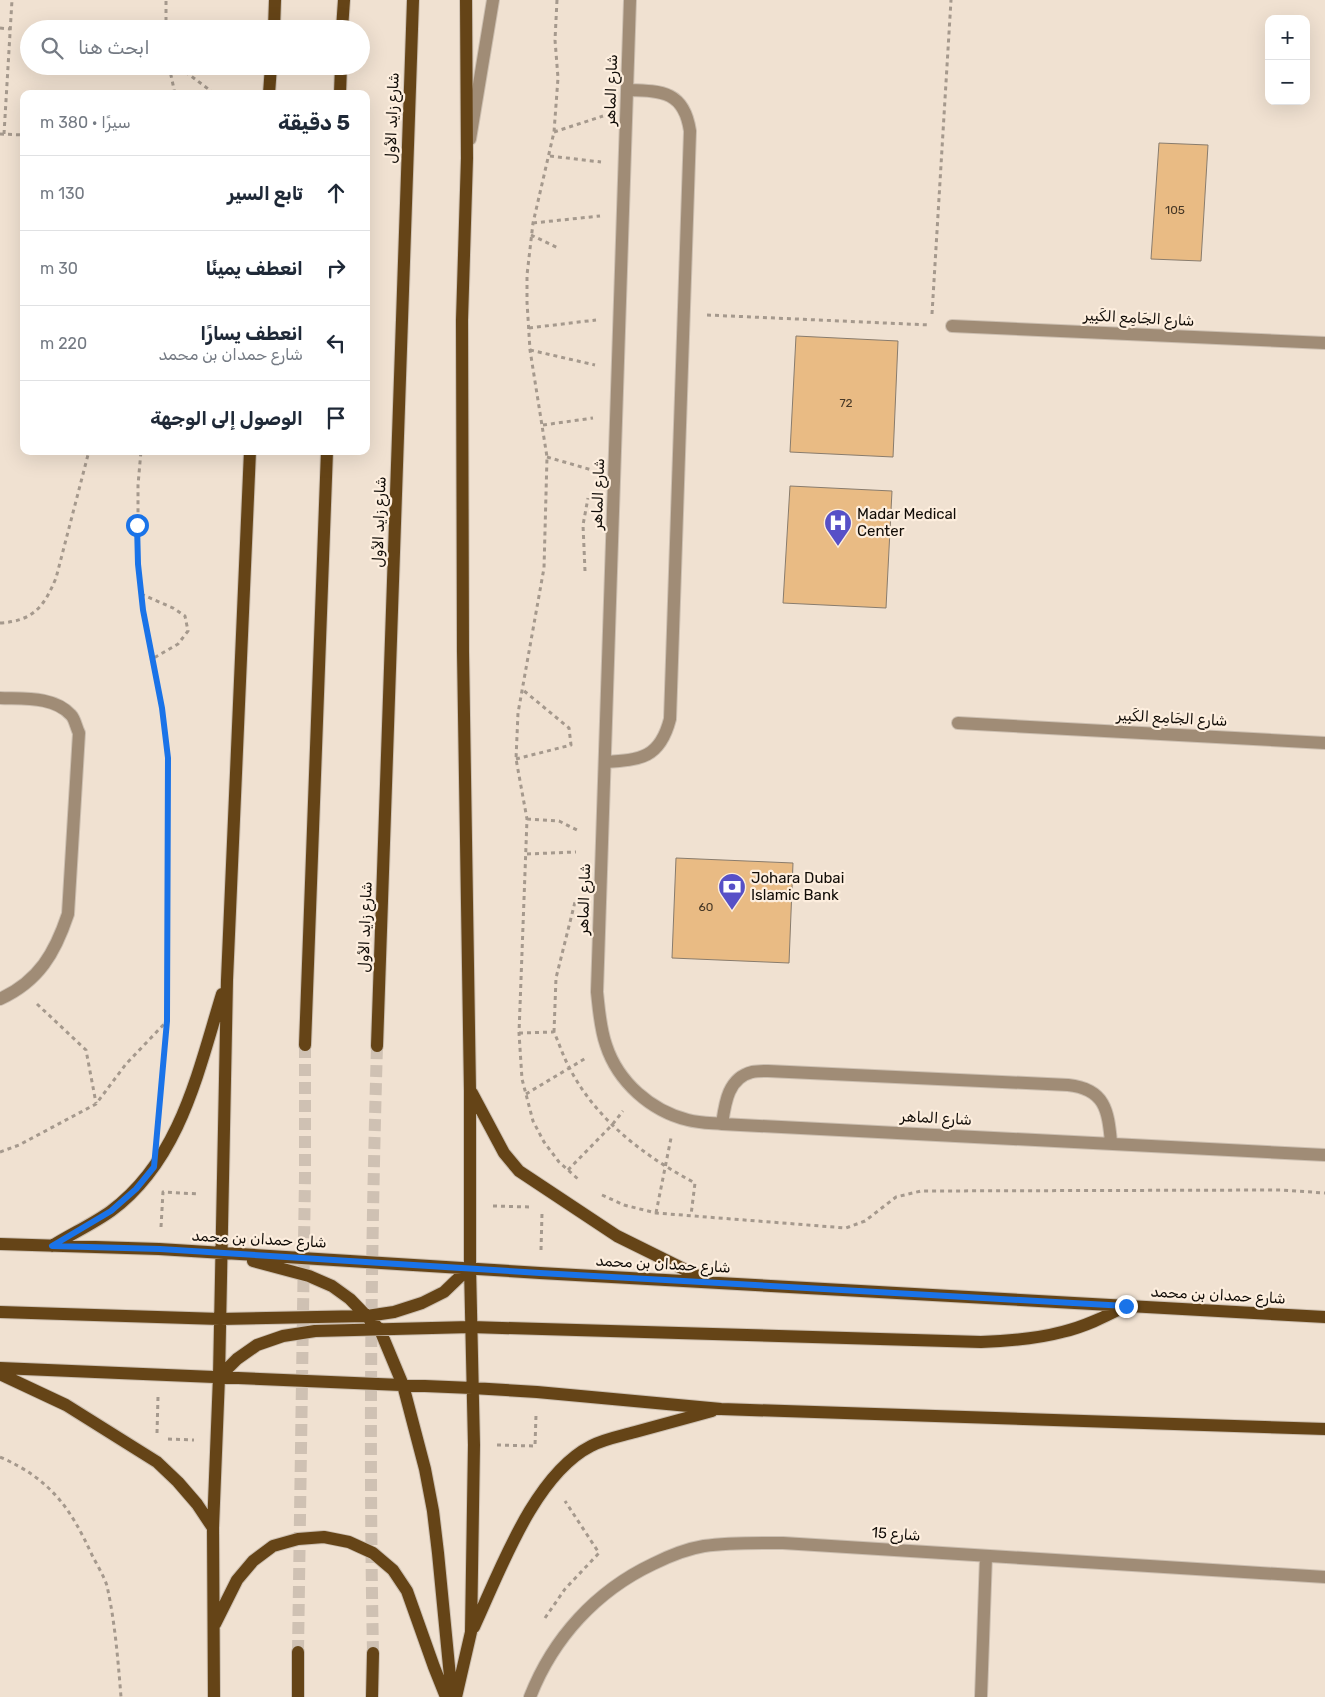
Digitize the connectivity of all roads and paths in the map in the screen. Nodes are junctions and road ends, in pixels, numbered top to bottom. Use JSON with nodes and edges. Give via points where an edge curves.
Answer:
{"nodes":[{"id":1,"x":12,"y":0,"type":"edge"},
{"id":2,"x":166,"y":0,"type":"edge"},
{"id":3,"x":275,"y":0,"type":"edge"},
{"id":4,"x":344,"y":0,"type":"edge"},
{"id":5,"x":413,"y":0,"type":"edge"},
{"id":6,"x":466,"y":0,"type":"edge"},
{"id":7,"x":493,"y":0,"type":"edge"},
{"id":8,"x":557,"y":0,"type":"edge"},
{"id":9,"x":630,"y":0,"type":"edge"},
{"id":10,"x":951,"y":0,"type":"edge"},
{"id":11,"x":166,"y":20,"type":"edge"},
{"id":12,"x":274,"y":20,"type":"edge"},
{"id":13,"x":343,"y":20,"type":"edge"},
{"id":14,"x":0,"y":28,"type":"edge"},
{"id":15,"x":10,"y":29,"type":"junction"},
{"id":16,"x":171,"y":75,"type":"edge"},
{"id":17,"x":189,"y":75,"type":"edge"},
{"id":18,"x":271,"y":75,"type":"edge"},
{"id":19,"x":341,"y":75,"type":"edge"},
{"id":20,"x":173,"y":90,"type":"edge"},
{"id":21,"x":209,"y":90,"type":"edge"},
{"id":22,"x":270,"y":90,"type":"edge"},
{"id":23,"x":340,"y":90,"type":"edge"},
{"id":24,"x":628,"y":90,"type":"junction"},
{"id":25,"x":603,"y":116,"type":"dead end"},
{"id":26,"x":554,"y":132,"type":"junction"},
{"id":27,"x":2,"y":134,"type":"edge"},
{"id":28,"x":20,"y":135,"type":"edge"},
{"id":29,"x":550,"y":156,"type":"junction"},
{"id":30,"x":467,"y":158,"type":"junction"},
{"id":31,"x":602,"y":162,"type":"dead end"},
{"id":32,"x":601,"y":216,"type":"dead end"},
{"id":33,"x":533,"y":223,"type":"junction"},
{"id":34,"x":530,"y":235,"type":"junction"},
{"id":35,"x":558,"y":248,"type":"dead end"},
{"id":36,"x":684,"y":314,"type":"junction"},
{"id":37,"x":932,"y":315,"type":"dead end"},
{"id":38,"x":597,"y":320,"type":"dead end"},
{"id":39,"x":952,"y":326,"type":"joint"},
{"id":40,"x":528,"y":328,"type":"junction"},
{"id":41,"x":1325,"y":343,"type":"edge"},
{"id":42,"x":530,"y":350,"type":"junction"},
{"id":43,"x":595,"y":366,"type":"dead end"},
{"id":44,"x":593,"y":418,"type":"dead end"},
{"id":45,"x":543,"y":425,"type":"junction"},
{"id":46,"x":88,"y":455,"type":"edge"},
{"id":47,"x":141,"y":455,"type":"edge"},
{"id":48,"x":250,"y":455,"type":"edge"},
{"id":49,"x":327,"y":455,"type":"edge"},
{"id":50,"x":547,"y":457,"type":"junction"},
{"id":51,"x":592,"y":471,"type":"dead end"},
{"id":52,"x":141,"y":594,"type":"junction"},
{"id":53,"x":0,"y":623,"type":"edge"},
{"id":54,"x":152,"y":660,"type":"junction"},
{"id":55,"x":522,"y":690,"type":"junction"},
{"id":56,"x":0,"y":698,"type":"edge"},
{"id":57,"x":958,"y":723,"type":"dead end"},
{"id":58,"x":1325,"y":743,"type":"edge"},
{"id":59,"x":516,"y":759,"type":"junction"},
{"id":60,"x":605,"y":762,"type":"junction"},
{"id":61,"x":527,"y":819,"type":"junction"},
{"id":62,"x":577,"y":830,"type":"dead end"},
{"id":63,"x":576,"y":852,"type":"dead end"},
{"id":64,"x":526,"y":854,"type":"junction"},
{"id":65,"x":227,"y":980,"type":"junction"},
{"id":66,"x":20,"y":988,"type":"junction"},
{"id":67,"x":0,"y":999,"type":"edge"},
{"id":68,"x":167,"y":1021,"type":"junction"},
{"id":69,"x":520,"y":1033,"type":"junction"},
{"id":70,"x":305,"y":1045,"type":"tunnel mouth"},
{"id":71,"x":377,"y":1046,"type":"tunnel mouth"},
{"id":72,"x":606,"y":1046,"type":"junction"},
{"id":73,"x":569,"y":1068,"type":"junction"},
{"id":74,"x":470,"y":1091,"type":"junction"},
{"id":75,"x":637,"y":1092,"type":"junction"},
{"id":76,"x":526,"y":1094,"type":"junction"},
{"id":77,"x":96,"y":1104,"type":"junction"},
{"id":78,"x":160,"y":1108,"type":"dead end"},
{"id":79,"x":675,"y":1115,"type":"junction"},
{"id":80,"x":722,"y":1124,"type":"junction"},
{"id":81,"x":612,"y":1125,"type":"junction"},
{"id":82,"x":1111,"y":1142,"type":"junction"},
{"id":83,"x":0,"y":1152,"type":"edge"},
{"id":84,"x":1325,"y":1154,"type":"edge"},
{"id":85,"x":665,"y":1167,"type":"junction"},
{"id":86,"x":568,"y":1170,"type":"junction"},
{"id":87,"x":584,"y":1184,"type":"dead end"},
{"id":88,"x":1325,"y":1193,"type":"edge"},
{"id":89,"x":599,"y":1194,"type":"dead end"},
{"id":90,"x":222,"y":1195,"type":"junction"},
{"id":91,"x":472,"y":1205,"type":"junction"},
{"id":92,"x":533,"y":1207,"type":"dead end"},
{"id":93,"x":542,"y":1207,"type":"dead end"},
{"id":94,"x":656,"y":1213,"type":"junction"},
{"id":95,"x":691,"y":1215,"type":"junction"},
{"id":96,"x":0,"y":1244,"type":"edge"},
{"id":97,"x":52,"y":1246,"type":"junction"},
{"id":98,"x":160,"y":1249,"type":"junction"},
{"id":99,"x":221,"y":1253,"type":"junction"},
{"id":100,"x":470,"y":1267,"type":"junction"},
{"id":101,"x":540,"y":1273,"type":"junction"},
{"id":102,"x":712,"y":1283,"type":"junction"},
{"id":103,"x":1126,"y":1306,"type":"junction"},
{"id":104,"x":0,"y":1312,"type":"edge"},
{"id":105,"x":368,"y":1316,"type":"junction"},
{"id":106,"x":1325,"y":1317,"type":"edge"},
{"id":107,"x":220,"y":1319,"type":"junction"},
{"id":108,"x":472,"y":1327,"type":"junction"},
{"id":109,"x":380,"y":1330,"type":"junction"},
{"id":110,"x":0,"y":1368,"type":"edge"},
{"id":111,"x":0,"y":1374,"type":"edge"},
{"id":112,"x":158,"y":1374,"type":"junction"},
{"id":113,"x":218,"y":1377,"type":"junction"},
{"id":114,"x":403,"y":1385,"type":"junction"},
{"id":115,"x":472,"y":1388,"type":"junction"},
{"id":116,"x":537,"y":1392,"type":"junction"},
{"id":117,"x":721,"y":1409,"type":"junction"},
{"id":118,"x":1325,"y":1429,"type":"edge"},
{"id":119,"x":157,"y":1439,"type":"dead end"},
{"id":120,"x":167,"y":1439,"type":"dead end"},
{"id":121,"x":216,"y":1440,"type":"junction"},
{"id":122,"x":474,"y":1445,"type":"junction"},
{"id":123,"x":0,"y":1457,"type":"edge"},
{"id":124,"x":533,"y":1507,"type":"junction"},
{"id":125,"x":213,"y":1528,"type":"junction"},
{"id":126,"x":986,"y":1556,"type":"junction"},
{"id":127,"x":1325,"y":1577,"type":"edge"},
{"id":128,"x":544,"y":1620,"type":"dead end"},
{"id":129,"x":213,"y":1627,"type":"junction"},
{"id":130,"x":472,"y":1632,"type":"junction"},
{"id":131,"x":298,"y":1652,"type":"tunnel mouth"},
{"id":132,"x":373,"y":1653,"type":"tunnel mouth"},
{"id":133,"x":121,"y":1697,"type":"edge"},
{"id":134,"x":214,"y":1697,"type":"edge"},
{"id":135,"x":298,"y":1697,"type":"edge"},
{"id":136,"x":372,"y":1697,"type":"edge"},
{"id":137,"x":446,"y":1697,"type":"edge"},
{"id":138,"x":452,"y":1697,"type":"edge"},
{"id":139,"x":456,"y":1697,"type":"edge"},
{"id":140,"x":530,"y":1697,"type":"edge"},
{"id":141,"x":981,"y":1697,"type":"edge"}],
"edges":[{"from":1,"to":15,"type":"path"},
{"from":2,"to":11,"type":"path"},
{"from":3,"to":12,"type":"main road"},
{"from":4,"to":13,"type":"main road"},
{"from":5,"to":71,"type":"main road","name":"شارع زايد الأول"},
{"from":6,"to":30,"type":"main road"},
{"from":7,"to":30,"type":"street"},
{"from":8,"to":26,"type":"path","via":[[555,40],[558,78]]},
{"from":9,"to":24,"type":"street","name":"شارع الماهر"},
{"from":10,"to":37,"type":"path"},
{"from":14,"to":15,"type":"path"},
{"from":15,"to":27,"type":"path"},
{"from":16,"to":20,"type":"path"},
{"from":17,"to":21,"type":"path"},
{"from":18,"to":22,"type":"main road"},
{"from":19,"to":23,"type":"main road"},
{"from":24,"to":36,"type":"street","via":[[667,94],[680,103],[688,116]]},
{"from":24,"to":60,"type":"street","name":"شارع الماهر"},
{"from":25,"to":26,"type":"path"},
{"from":26,"to":29,"type":"path"},
{"from":27,"to":28,"type":"path"},
{"from":29,"to":31,"type":"path"},
{"from":29,"to":33,"type":"path"},
{"from":30,"to":74,"type":"main road","via":[[462,320],[463,652]]},
{"from":32,"to":33,"type":"path"},
{"from":33,"to":34,"type":"path"},
{"from":34,"to":35,"type":"path"},
{"from":34,"to":40,"type":"path","via":[[526,275]]},
{"from":36,"to":39,"type":"path"},
{"from":36,"to":60,"type":"street","via":[[670,719],[657,748],[643,757]]},
{"from":38,"to":40,"type":"path"},
{"from":39,"to":41,"type":"street","name":"شارع الجَامِع الكَبِير"},
{"from":40,"to":42,"type":"path"},
{"from":42,"to":43,"type":"path"},
{"from":42,"to":45,"type":"path"},
{"from":44,"to":45,"type":"path"},
{"from":45,"to":50,"type":"path"},
{"from":46,"to":53,"type":"path","via":[[48,598],[33,613],[14,622]]},
{"from":47,"to":52,"type":"path","via":[[137,525]]},
{"from":48,"to":65,"type":"main road"},
{"from":49,"to":70,"type":"main road"},
{"from":50,"to":51,"type":"path"},
{"from":50,"to":55,"type":"path","via":[[544,568]]},
{"from":52,"to":54,"type":"path"},
{"from":52,"to":54,"type":"path","via":[[185,616],[188,631],[178,644]]},
{"from":54,"to":68,"type":"path","via":[[168,758]]},
{"from":55,"to":59,"type":"path"},
{"from":55,"to":59,"type":"path","via":[[569,728],[572,745]]},
{"from":56,"to":66,"type":"street","via":[[58,704],[72,716],[79,733],[68,914],[48,960]]},
{"from":57,"to":58,"type":"street","name":"شارع الجَامِع الكَبِير"},
{"from":59,"to":61,"type":"path"},
{"from":60,"to":72,"type":"street","name":"شارع الماهر","via":[[597,992]]},
{"from":61,"to":62,"type":"path","via":[[559,821]]},
{"from":61,"to":64,"type":"path"},
{"from":63,"to":64,"type":"path"},
{"from":64,"to":69,"type":"path"},
{"from":65,"to":90,"type":"main road"},
{"from":65,"to":97,"type":"main road","via":[[191,1094],[175,1134],[154,1167],[136,1189],[111,1211]]},
{"from":66,"to":67,"type":"street"},
{"from":66,"to":77,"type":"path","via":[[86,1050]]},
{"from":68,"to":77,"type":"path","via":[[126,1064]]},
{"from":68,"to":78,"type":"path"},
{"from":69,"to":73,"type":"path","via":[[554,1032]]},
{"from":69,"to":76,"type":"path","via":[[522,1079]]},
{"from":72,"to":73,"type":"path"},
{"from":72,"to":75,"type":"street","name":"شارع الماهر","via":[[618,1071]]},
{"from":73,"to":76,"type":"path"},
{"from":73,"to":81,"type":"path"},
{"from":74,"to":91,"type":"main road"},
{"from":74,"to":102,"type":"main road","via":[[504,1153],[519,1171],[617,1236]]},
{"from":75,"to":79,"type":"street","name":"شارع الماهر","via":[[661,1110]]},
{"from":75,"to":81,"type":"path"},
{"from":76,"to":86,"type":"path","via":[[533,1121],[544,1142]]},
{"from":77,"to":83,"type":"path"},
{"from":79,"to":80,"type":"street","name":"شارع الماهر"},
{"from":79,"to":85,"type":"path"},
{"from":80,"to":82,"type":"street","name":"شارع الماهر"},
{"from":80,"to":82,"type":"street","via":[[731,1088],[752,1072],[1068,1084],[1094,1093],[1104,1104],[1109,1115]]},
{"from":81,"to":85,"type":"path","via":[[642,1152]]},
{"from":81,"to":86,"type":"path"},
{"from":82,"to":84,"type":"street","name":"شارع الماهر"},
{"from":85,"to":94,"type":"path"},
{"from":85,"to":95,"type":"path","via":[[695,1183]]},
{"from":86,"to":87,"type":"path"},
{"from":88,"to":95,"type":"path","via":[[1281,1190],[921,1191],[896,1197],[865,1220],[846,1228]]},
{"from":89,"to":94,"type":"path"},
{"from":90,"to":98,"type":"path","via":[[162,1192]]},
{"from":90,"to":99,"type":"main road"},
{"from":91,"to":92,"type":"path"},
{"from":91,"to":100,"type":"main road"},
{"from":93,"to":101,"type":"path"},
{"from":94,"to":95,"type":"path"},
{"from":96,"to":97,"type":"main road","name":"شارع حمدان بن محمد"},
{"from":97,"to":98,"type":"main road","name":"شارع حمدان بن محمد"},
{"from":98,"to":99,"type":"main road","name":"شارع حمدان بن محمد"},
{"from":99,"to":100,"type":"main road","name":"شارع حمدان بن محمد"},
{"from":99,"to":105,"type":"main road","via":[[309,1276],[332,1286]]},
{"from":99,"to":107,"type":"main road"},
{"from":100,"to":101,"type":"main road","name":"شارع حمدان بن محمد"},
{"from":100,"to":105,"type":"main road","via":[[444,1292],[422,1303]]},
{"from":100,"to":108,"type":"main road"},
{"from":101,"to":102,"type":"main road","name":"شارع حمدان بن محمد"},
{"from":102,"to":103,"type":"main road","name":"شارع حمدان بن محمد"},
{"from":103,"to":106,"type":"main road","name":"شارع حمدان بن محمد"},
{"from":103,"to":108,"type":"main road","via":[[1063,1332],[1008,1341]]},
{"from":104,"to":107,"type":"main road"},
{"from":105,"to":107,"type":"main road"},
{"from":105,"to":109,"type":"main road"},
{"from":107,"to":113,"type":"main road"},
{"from":108,"to":109,"type":"main road"},
{"from":108,"to":115,"type":"main road"},
{"from":109,"to":113,"type":"main road","via":[[316,1331],[283,1336],[257,1345]]},
{"from":109,"to":114,"type":"main road"},
{"from":110,"to":112,"type":"main road"},
{"from":111,"to":125,"type":"main road","via":[[66,1405],[158,1462],[191,1496]]},
{"from":112,"to":113,"type":"main road"},
{"from":112,"to":119,"type":"path"},
{"from":113,"to":114,"type":"main road"},
{"from":113,"to":121,"type":"main road"},
{"from":114,"to":115,"type":"main road"},
{"from":114,"to":138,"type":"main road","via":[[433,1511]]},
{"from":115,"to":116,"type":"main road"},
{"from":115,"to":122,"type":"main road"},
{"from":116,"to":117,"type":"main road"},
{"from":116,"to":122,"type":"path","via":[[535,1446]]},
{"from":117,"to":118,"type":"main road"},
{"from":117,"to":124,"type":"main road","via":[[593,1445],[572,1458],[554,1476]]},
{"from":120,"to":121,"type":"path"},
{"from":121,"to":125,"type":"main road"},
{"from":122,"to":130,"type":"main road"},
{"from":123,"to":133,"type":"path","via":[[17,1464],[52,1490],[78,1524],[106,1584]]},
{"from":124,"to":128,"type":"path","via":[[546,1520],[563,1499],[599,1553],[565,1589]]},
{"from":124,"to":130,"type":"main road"},
{"from":125,"to":129,"type":"main road"},
{"from":126,"to":127,"type":"street","name":"شارع 15"},
{"from":126,"to":140,"type":"street","name":"شارع 15","via":[[741,1543],[703,1546],[667,1557],[632,1574],[606,1592],[570,1626],[549,1656]]},
{"from":126,"to":141,"type":"street"},
{"from":129,"to":134,"type":"main road"},
{"from":129,"to":137,"type":"main road","via":[[237,1580],[253,1561],[273,1546],[298,1539],[324,1537],[349,1542],[372,1553],[393,1570],[407,1591]]},
{"from":130,"to":139,"type":"main road"},
{"from":131,"to":135,"type":"main road"},
{"from":132,"to":136,"type":"main road"}]}
